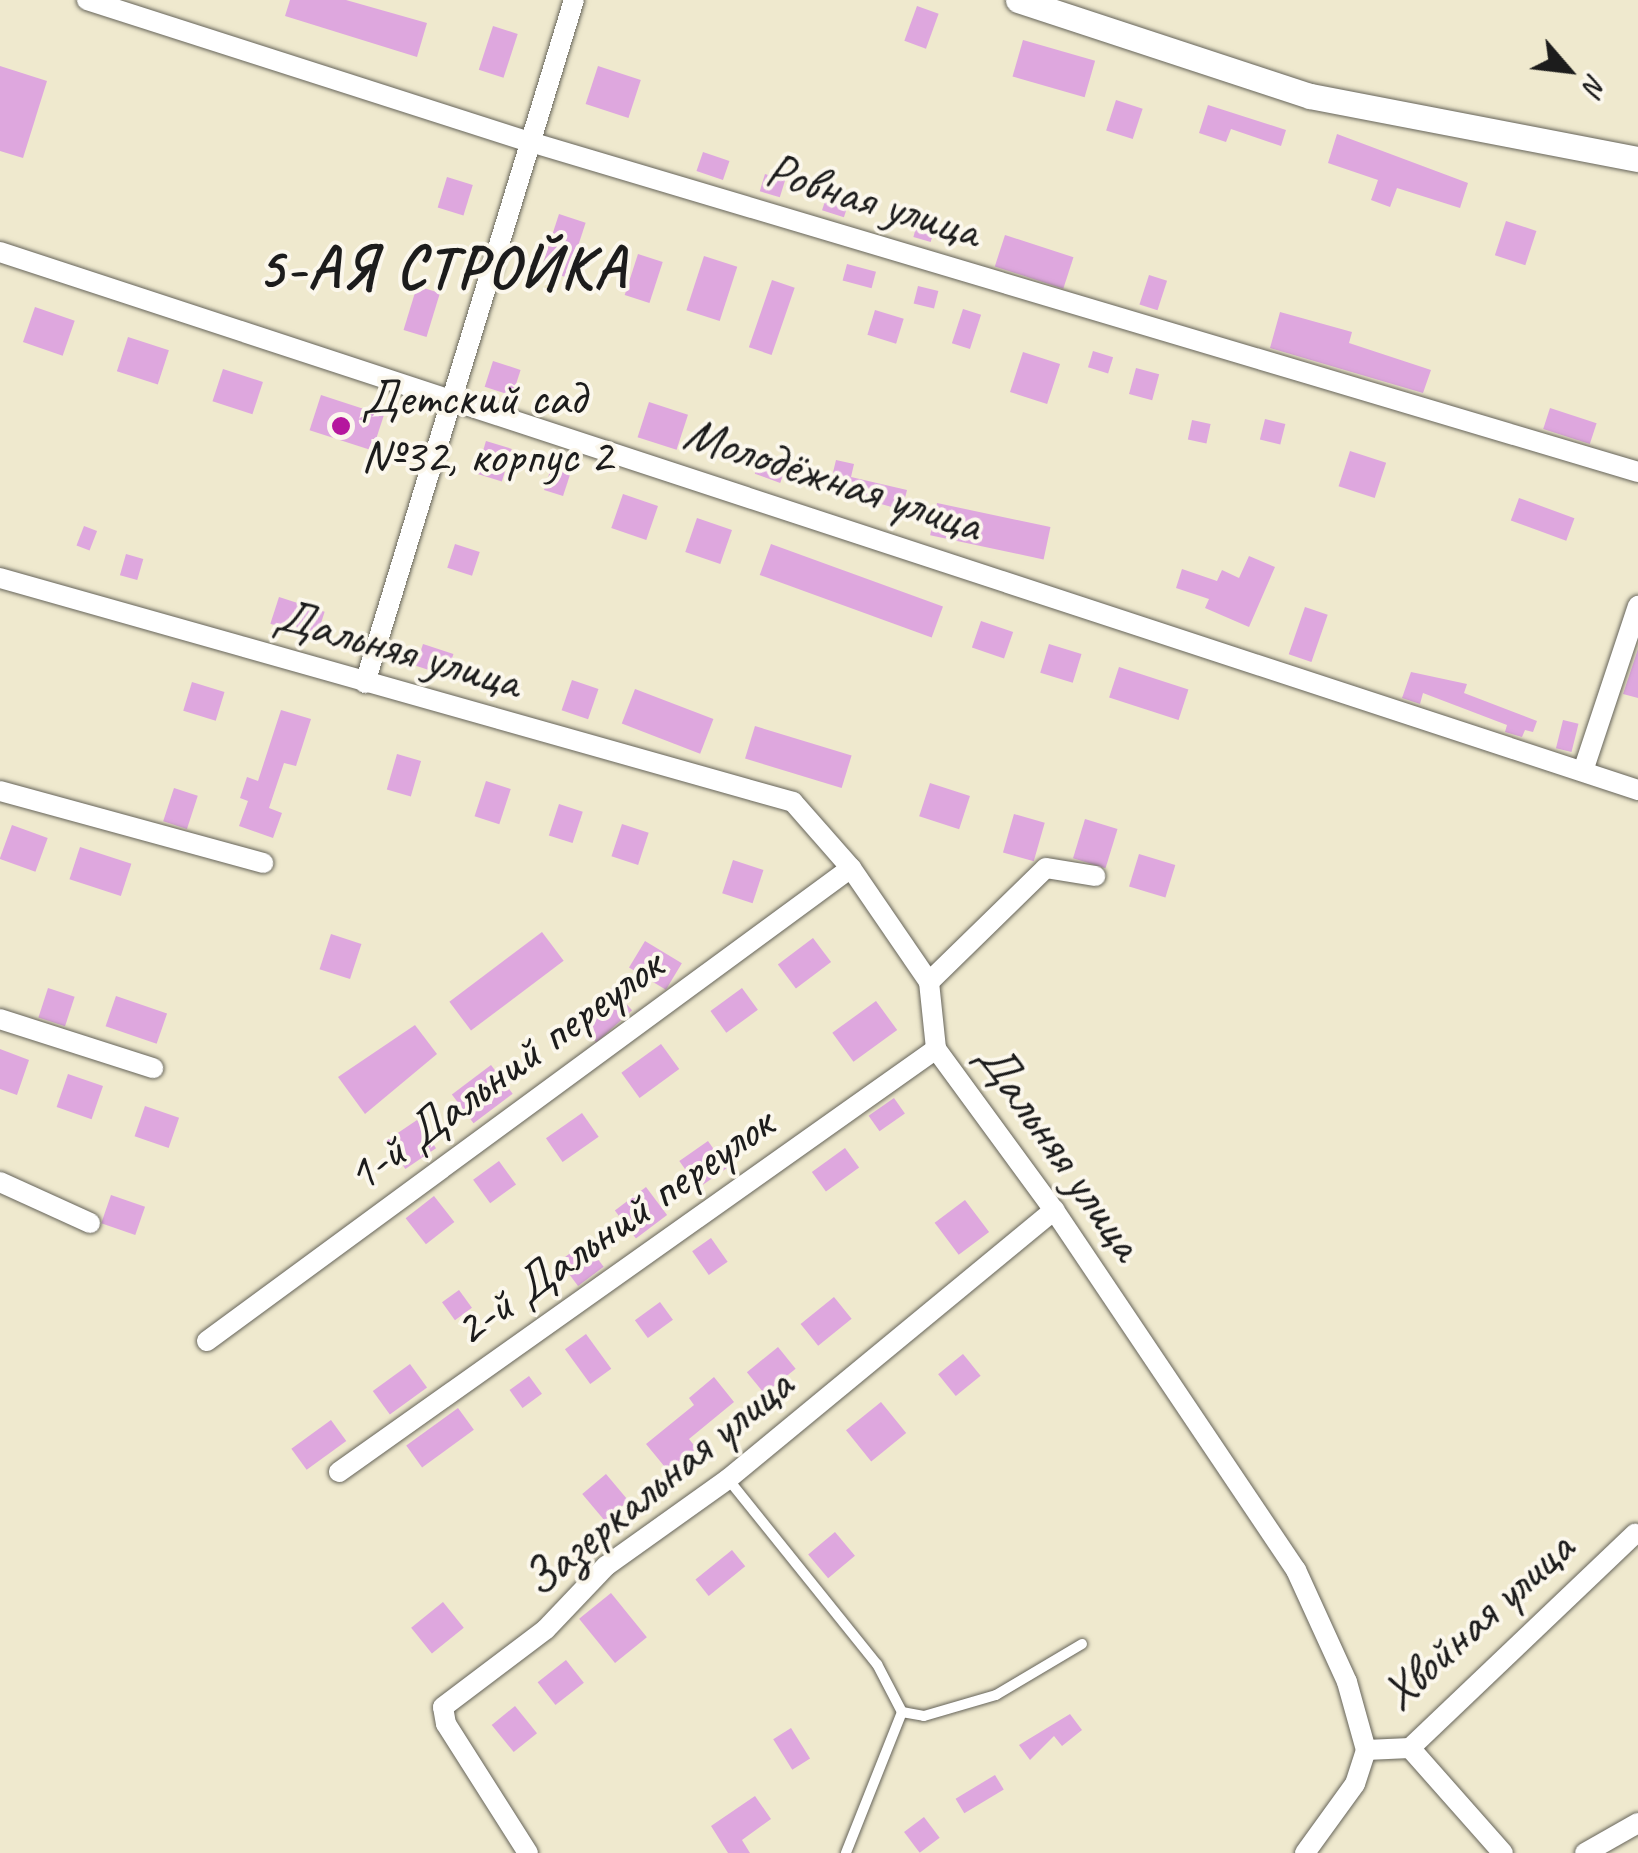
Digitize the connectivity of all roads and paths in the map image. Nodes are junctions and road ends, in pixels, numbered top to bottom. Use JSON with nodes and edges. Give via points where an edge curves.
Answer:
{"nodes":[{"id":1,"x":86,"y":0,"type":"edge"},
{"id":2,"x":574,"y":0,"type":"edge"},
{"id":3,"x":1018,"y":0,"type":"edge"},
{"id":4,"x":527,"y":141,"type":"junction"},
{"id":5,"x":1638,"y":160,"type":"edge"},
{"id":6,"x":0,"y":252,"type":"edge"},
{"id":7,"x":448,"y":398,"type":"junction"},
{"id":8,"x":1638,"y":472,"type":"edge"},
{"id":9,"x":0,"y":578,"type":"edge"},
{"id":10,"x":1638,"y":606,"type":"edge"},
{"id":11,"x":366,"y":683,"type":"junction"},
{"id":12,"x":1583,"y":771,"type":"junction"},
{"id":13,"x":1638,"y":790,"type":"edge"},
{"id":14,"x":0,"y":791,"type":"edge"},
{"id":15,"x":263,"y":864,"type":"dead end"},
{"id":16,"x":851,"y":868,"type":"junction"},
{"id":17,"x":1095,"y":876,"type":"dead end"},
{"id":18,"x":928,"y":982,"type":"junction"},
{"id":19,"x":0,"y":1019,"type":"edge"},
{"id":20,"x":936,"y":1048,"type":"junction"},
{"id":21,"x":153,"y":1068,"type":"dead end"},
{"id":22,"x":0,"y":1182,"type":"edge"},
{"id":23,"x":1054,"y":1210,"type":"junction"},
{"id":24,"x":90,"y":1222,"type":"dead end"},
{"id":25,"x":207,"y":1341,"type":"dead end"},
{"id":26,"x":339,"y":1472,"type":"dead end"},
{"id":27,"x":728,"y":1479,"type":"junction"},
{"id":28,"x":1636,"y":1534,"type":"dead end"},
{"id":29,"x":1082,"y":1644,"type":"dead end"},
{"id":30,"x":902,"y":1712,"type":"junction"},
{"id":31,"x":1410,"y":1748,"type":"junction"},
{"id":32,"x":1366,"y":1750,"type":"junction"},
{"id":33,"x":1638,"y":1822,"type":"edge"},
{"id":34,"x":528,"y":1853,"type":"edge"},
{"id":35,"x":846,"y":1853,"type":"edge"},
{"id":36,"x":1305,"y":1853,"type":"edge"},
{"id":37,"x":1502,"y":1853,"type":"edge"},
{"id":38,"x":1584,"y":1853,"type":"edge"}],
"edges":[{"from":1,"to":4,"type":"street","name":"Ровная улица"},
{"from":2,"to":4,"type":"street"},
{"from":3,"to":5,"type":"street","via":[[1310,96]]},
{"from":4,"to":7,"type":"street"},
{"from":4,"to":8,"type":"street","name":"Ровная улица"},
{"from":6,"to":7,"type":"street","name":"Молодёжная улица"},
{"from":7,"to":11,"type":"street"},
{"from":7,"to":12,"type":"street","name":"Молодёжная улица"},
{"from":9,"to":11,"type":"street","name":"Дальняя улица"},
{"from":10,"to":12,"type":"street"},
{"from":11,"to":16,"type":"street","name":"Дальняя улица","via":[[793,802]]},
{"from":12,"to":13,"type":"street","name":"Молодёжная улица"},
{"from":14,"to":15,"type":"street"},
{"from":16,"to":18,"type":"street","name":"Дальняя улица"},
{"from":16,"to":25,"type":"street","name":"1-й Дальний переулок"},
{"from":17,"to":18,"type":"street","via":[[1046,868]]},
{"from":18,"to":20,"type":"street","name":"Дальняя улица"},
{"from":19,"to":21,"type":"street"},
{"from":20,"to":23,"type":"street","name":"Дальняя улица"},
{"from":20,"to":26,"type":"street","name":"2-й Дальний переулок"},
{"from":22,"to":24,"type":"street"},
{"from":23,"to":27,"type":"street","name":"Зазеркальная улица"},
{"from":23,"to":32,"type":"street","name":"Дальняя улица","via":[[1296,1570],[1348,1682]]},
{"from":27,"to":30,"type":"lane","via":[[877,1664]]},
{"from":27,"to":34,"type":"street","name":"Зазеркальная улица","via":[[606,1566],[546,1628],[443,1706],[446,1724]]},
{"from":28,"to":31,"type":"street","name":"Хвойная улица"},
{"from":29,"to":30,"type":"lane","via":[[996,1694],[924,1716]]},
{"from":30,"to":35,"type":"lane"},
{"from":31,"to":32,"type":"street","name":"Хвойная улица"},
{"from":31,"to":37,"type":"street"},
{"from":32,"to":36,"type":"street","name":"Хвойная улица","via":[[1354,1784]]},
{"from":33,"to":38,"type":"street"}]}
